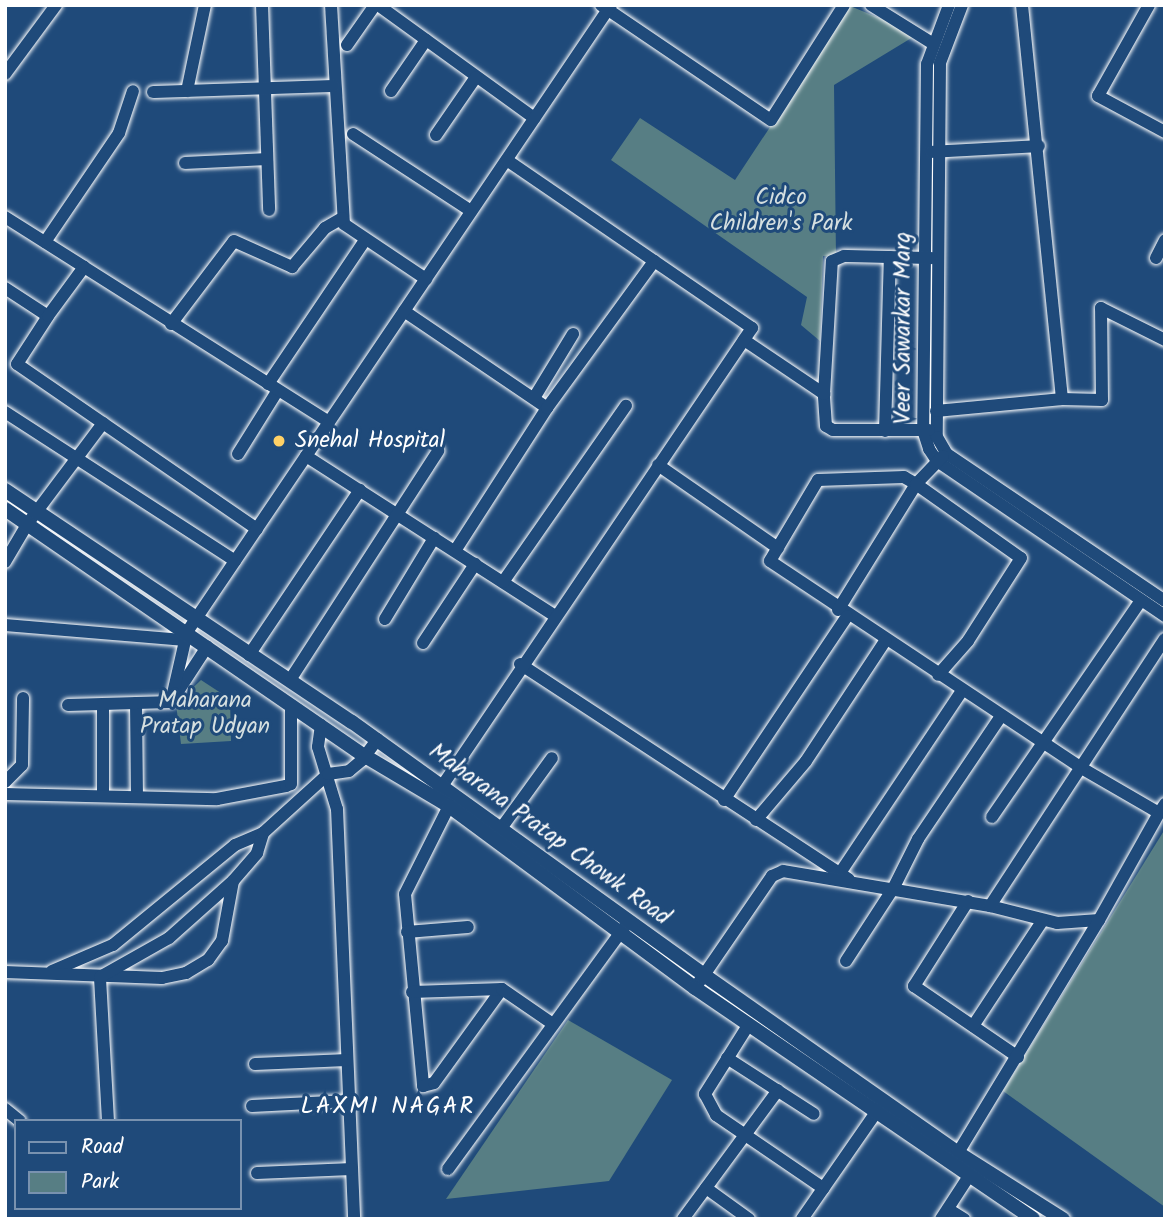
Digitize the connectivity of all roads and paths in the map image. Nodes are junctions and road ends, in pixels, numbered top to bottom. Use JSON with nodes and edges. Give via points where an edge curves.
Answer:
{"nodes":[{"id":1,"x":56,"y":5,"type":"edge"},
{"id":2,"x":205,"y":5,"type":"edge"},
{"id":3,"x":262,"y":5,"type":"edge"},
{"id":4,"x":331,"y":5,"type":"edge"},
{"id":5,"x":376,"y":5,"type":"edge"},
{"id":6,"x":844,"y":5,"type":"edge"},
{"id":7,"x":871,"y":5,"type":"edge"},
{"id":8,"x":949,"y":5,"type":"edge"},
{"id":9,"x":962,"y":5,"type":"edge"},
{"id":10,"x":1022,"y":5,"type":"edge"},
{"id":11,"x":1149,"y":5,"type":"edge"},
{"id":12,"x":607,"y":7,"type":"edge"},
{"id":13,"x":426,"y":40,"type":"junction"},
{"id":14,"x":932,"y":43,"type":"junction"},
{"id":15,"x":347,"y":45,"type":"dead end"},
{"id":16,"x":5,"y":74,"type":"edge"},
{"id":17,"x":477,"y":76,"type":"junction"},
{"id":18,"x":334,"y":86,"type":"junction"},
{"id":19,"x":265,"y":88,"type":"junction"},
{"id":20,"x":133,"y":91,"type":"dead end"},
{"id":21,"x":187,"y":91,"type":"junction"},
{"id":22,"x":391,"y":91,"type":"dead end"},
{"id":23,"x":153,"y":92,"type":"dead end"},
{"id":24,"x":534,"y":118,"type":"junction"},
{"id":25,"x":1165,"y":132,"type":"edge"},
{"id":26,"x":353,"y":134,"type":"dead end"},
{"id":27,"x":436,"y":135,"type":"dead end"},
{"id":28,"x":1040,"y":146,"type":"junction"},
{"id":29,"x":933,"y":152,"type":"junction"},
{"id":30,"x":267,"y":159,"type":"junction"},
{"id":31,"x":507,"y":160,"type":"junction"},
{"id":32,"x":185,"y":163,"type":"dead end"},
{"id":33,"x":269,"y":210,"type":"dead end"},
{"id":34,"x":471,"y":211,"type":"junction"},
{"id":35,"x":5,"y":217,"type":"edge"},
{"id":36,"x":342,"y":218,"type":"junction"},
{"id":37,"x":365,"y":240,"type":"junction"},
{"id":38,"x":1165,"y":240,"type":"edge"},
{"id":39,"x":45,"y":242,"type":"junction"},
{"id":40,"x":890,"y":257,"type":"junction"},
{"id":41,"x":932,"y":258,"type":"junction"},
{"id":42,"x":1156,"y":258,"type":"dead end"},
{"id":43,"x":654,"y":261,"type":"junction"},
{"id":44,"x":84,"y":267,"type":"junction"},
{"id":45,"x":426,"y":279,"type":"junction"},
{"id":46,"x":5,"y":288,"type":"edge"},
{"id":47,"x":404,"y":311,"type":"junction"},
{"id":48,"x":48,"y":316,"type":"junction"},
{"id":49,"x":171,"y":324,"type":"junction"},
{"id":50,"x":573,"y":334,"type":"dead end"},
{"id":51,"x":744,"y":340,"type":"junction"},
{"id":52,"x":1165,"y":340,"type":"edge"},
{"id":53,"x":5,"y":356,"type":"edge"},
{"id":54,"x":17,"y":364,"type":"junction"},
{"id":55,"x":273,"y":387,"type":"junction"},
{"id":56,"x":824,"y":394,"type":"junction"},
{"id":57,"x":534,"y":398,"type":"junction"},
{"id":58,"x":1062,"y":399,"type":"junction"},
{"id":59,"x":626,"y":405,"type":"dead end"},
{"id":60,"x":547,"y":408,"type":"junction"},
{"id":61,"x":936,"y":411,"type":"junction"},
{"id":62,"x":5,"y":412,"type":"edge"},
{"id":63,"x":329,"y":422,"type":"junction"},
{"id":64,"x":103,"y":423,"type":"junction"},
{"id":65,"x":930,"y":430,"type":"junction"},
{"id":66,"x":885,"y":431,"type":"junction"},
{"id":67,"x":438,"y":451,"type":"dead end"},
{"id":68,"x":238,"y":454,"type":"dead end"},
{"id":69,"x":306,"y":456,"type":"junction"},
{"id":70,"x":942,"y":457,"type":"junction"},
{"id":71,"x":77,"y":458,"type":"junction"},
{"id":72,"x":658,"y":465,"type":"junction"},
{"id":73,"x":916,"y":484,"type":"junction"},
{"id":74,"x":360,"y":490,"type":"junction"},
{"id":75,"x":5,"y":491,"type":"edge"},
{"id":76,"x":5,"y":509,"type":"edge"},
{"id":77,"x":397,"y":514,"type":"junction"},
{"id":78,"x":32,"y":518,"type":"junction"},
{"id":79,"x":257,"y":529,"type":"junction"},
{"id":80,"x":434,"y":538,"type":"junction"},
{"id":81,"x":778,"y":548,"type":"junction"},
{"id":82,"x":455,"y":551,"type":"junction"},
{"id":83,"x":234,"y":561,"type":"junction"},
{"id":84,"x":5,"y":562,"type":"edge"},
{"id":85,"x":475,"y":564,"type":"junction"},
{"id":86,"x":503,"y":582,"type":"junction"},
{"id":87,"x":1141,"y":600,"type":"junction"},
{"id":88,"x":1165,"y":601,"type":"edge"},
{"id":89,"x":843,"y":613,"type":"junction"},
{"id":90,"x":554,"y":615,"type":"junction"},
{"id":91,"x":1165,"y":616,"type":"edge"},
{"id":92,"x":385,"y":619,"type":"dead end"},
{"id":93,"x":5,"y":625,"type":"edge"},
{"id":94,"x":189,"y":631,"type":"junction"},
{"id":95,"x":1165,"y":639,"type":"edge"},
{"id":96,"x":885,"y":641,"type":"junction"},
{"id":97,"x":423,"y":643,"type":"dead end"},
{"id":98,"x":208,"y":647,"type":"junction"},
{"id":99,"x":249,"y":655,"type":"junction"},
{"id":100,"x":520,"y":664,"type":"junction"},
{"id":101,"x":937,"y":675,"type":"junction"},
{"id":102,"x":289,"y":680,"type":"junction"},
{"id":103,"x":962,"y":691,"type":"junction"},
{"id":104,"x":23,"y":698,"type":"dead end"},
{"id":105,"x":171,"y":702,"type":"junction"},
{"id":106,"x":136,"y":703,"type":"junction"},
{"id":107,"x":103,"y":704,"type":"junction"},
{"id":108,"x":68,"y":705,"type":"dead end"},
{"id":109,"x":291,"y":705,"type":"junction"},
{"id":110,"x":1001,"y":716,"type":"junction"},
{"id":111,"x":321,"y":726,"type":"junction"},
{"id":112,"x":377,"y":740,"type":"junction"},
{"id":113,"x":1045,"y":745,"type":"junction"},
{"id":114,"x":365,"y":755,"type":"junction"},
{"id":115,"x":552,"y":758,"type":"dead end"},
{"id":116,"x":1078,"y":766,"type":"junction"},
{"id":117,"x":328,"y":774,"type":"junction"},
{"id":118,"x":5,"y":782,"type":"edge"},
{"id":119,"x":438,"y":791,"type":"junction"},
{"id":120,"x":5,"y":794,"type":"edge"},
{"id":121,"x":103,"y":796,"type":"junction"},
{"id":122,"x":137,"y":797,"type":"junction"},
{"id":123,"x":724,"y":800,"type":"junction"},
{"id":124,"x":449,"y":806,"type":"junction"},
{"id":125,"x":1162,"y":809,"type":"edge"},
{"id":126,"x":992,"y":817,"type":"dead end"},
{"id":127,"x":756,"y":820,"type":"junction"},
{"id":128,"x":502,"y":827,"type":"junction"},
{"id":129,"x":263,"y":833,"type":"junction"},
{"id":130,"x":842,"y":877,"type":"junction"},
{"id":131,"x":233,"y":881,"type":"junction"},
{"id":132,"x":894,"y":887,"type":"junction"},
{"id":133,"x":968,"y":901,"type":"junction"},
{"id":134,"x":990,"y":906,"type":"junction"},
{"id":135,"x":1099,"y":919,"type":"junction"},
{"id":136,"x":1044,"y":920,"type":"junction"},
{"id":137,"x":468,"y":927,"type":"dead end"},
{"id":138,"x":624,"y":927,"type":"junction"},
{"id":139,"x":407,"y":932,"type":"junction"},
{"id":140,"x":846,"y":961,"type":"dead end"},
{"id":141,"x":5,"y":972,"type":"edge"},
{"id":142,"x":51,"y":972,"type":"junction"},
{"id":143,"x":100,"y":977,"type":"junction"},
{"id":144,"x":699,"y":982,"type":"junction"},
{"id":145,"x":502,"y":989,"type":"junction"},
{"id":146,"x":412,"y":992,"type":"junction"},
{"id":147,"x":553,"y":1024,"type":"junction"},
{"id":148,"x":749,"y":1024,"type":"junction"},
{"id":149,"x":973,"y":1026,"type":"junction"},
{"id":150,"x":1018,"y":1057,"type":"junction"},
{"id":151,"x":727,"y":1058,"type":"junction"},
{"id":152,"x":347,"y":1060,"type":"junction"},
{"id":153,"x":255,"y":1064,"type":"dead end"},
{"id":154,"x":778,"y":1090,"type":"junction"},
{"id":155,"x":349,"y":1101,"type":"junction"},
{"id":156,"x":881,"y":1105,"type":"junction"},
{"id":157,"x":252,"y":1106,"type":"dead end"},
{"id":158,"x":814,"y":1114,"type":"dead end"},
{"id":159,"x":108,"y":1119,"type":"edge"},
{"id":160,"x":745,"y":1135,"type":"junction"},
{"id":161,"x":955,"y":1158,"type":"junction"},
{"id":162,"x":352,"y":1169,"type":"junction"},
{"id":163,"x":448,"y":1169,"type":"dead end"},
{"id":164,"x":257,"y":1173,"type":"dead end"},
{"id":165,"x":970,"y":1176,"type":"junction"},
{"id":166,"x":706,"y":1188,"type":"junction"},
{"id":167,"x":823,"y":1188,"type":"junction"},
{"id":168,"x":944,"y":1214,"type":"edge"},
{"id":169,"x":354,"y":1219,"type":"edge"},
{"id":170,"x":683,"y":1219,"type":"edge"},
{"id":171,"x":749,"y":1219,"type":"edge"},
{"id":172,"x":802,"y":1219,"type":"edge"},
{"id":173,"x":964,"y":1219,"type":"edge"},
{"id":174,"x":1033,"y":1219,"type":"edge"},
{"id":175,"x":1063,"y":1219,"type":"edge"}],
"edges":[{"from":1,"to":16,"type":"street"},
{"from":2,"to":21,"type":"street"},
{"from":3,"to":19,"type":"street"},
{"from":4,"to":18,"type":"street"},
{"from":5,"to":13,"type":"street"},
{"from":5,"to":15,"type":"street"},
{"from":6,"to":12,"type":"street","via":[[771,120]]},
{"from":7,"to":14,"type":"street"},
{"from":8,"to":14,"type":"street","name":"Veer Sawarkar Marg"},
{"from":9,"to":29,"type":"street","name":"Veer Sawarkar Marg","via":[[941,56]]},
{"from":10,"to":28,"type":"street"},
{"from":11,"to":25,"type":"street","via":[[1098,96]]},
{"from":12,"to":24,"type":"street"},
{"from":13,"to":17,"type":"street"},
{"from":13,"to":22,"type":"street"},
{"from":14,"to":29,"type":"street","name":"Veer Sawarkar Marg","via":[[927,64]]},
{"from":17,"to":24,"type":"street"},
{"from":17,"to":27,"type":"street"},
{"from":18,"to":19,"type":"street"},
{"from":18,"to":36,"type":"street"},
{"from":19,"to":21,"type":"street"},
{"from":19,"to":30,"type":"street"},
{"from":20,"to":39,"type":"street","via":[[118,133]]},
{"from":21,"to":23,"type":"street"},
{"from":24,"to":31,"type":"street"},
{"from":26,"to":34,"type":"street"},
{"from":28,"to":29,"type":"street"},
{"from":28,"to":58,"type":"street"},
{"from":29,"to":41,"type":"street","name":"Veer Sawarkar Marg"},
{"from":30,"to":32,"type":"street"},
{"from":30,"to":33,"type":"street"},
{"from":31,"to":34,"type":"street"},
{"from":31,"to":43,"type":"street"},
{"from":34,"to":45,"type":"street"},
{"from":35,"to":39,"type":"street"},
{"from":36,"to":37,"type":"street"},
{"from":36,"to":49,"type":"street","via":[[325,228],[292,267],[234,241]]},
{"from":37,"to":45,"type":"street"},
{"from":37,"to":55,"type":"street"},
{"from":38,"to":42,"type":"street"},
{"from":39,"to":44,"type":"street"},
{"from":40,"to":41,"type":"street"},
{"from":40,"to":56,"type":"street","via":[[844,256],[831,263]]},
{"from":40,"to":66,"type":"street"},
{"from":41,"to":61,"type":"street","name":"Veer Sawarkar Marg"},
{"from":41,"to":65,"type":"street","name":"Veer Sawarkar Marg"},
{"from":43,"to":51,"type":"street","via":[[752,328]]},
{"from":43,"to":60,"type":"street"},
{"from":44,"to":48,"type":"street"},
{"from":44,"to":49,"type":"street"},
{"from":45,"to":47,"type":"street"},
{"from":46,"to":48,"type":"street"},
{"from":47,"to":57,"type":"street"},
{"from":47,"to":63,"type":"street"},
{"from":48,"to":54,"type":"street"},
{"from":49,"to":55,"type":"street"},
{"from":50,"to":57,"type":"street"},
{"from":51,"to":56,"type":"street"},
{"from":51,"to":72,"type":"street"},
{"from":52,"to":58,"type":"street","via":[[1101,308],[1102,400]]},
{"from":53,"to":54,"type":"street"},
{"from":54,"to":64,"type":"street"},
{"from":55,"to":63,"type":"street"},
{"from":55,"to":68,"type":"street"},
{"from":56,"to":66,"type":"street","via":[[826,426]]},
{"from":57,"to":60,"type":"street"},
{"from":58,"to":61,"type":"street"},
{"from":59,"to":86,"type":"street"},
{"from":60,"to":82,"type":"street"},
{"from":61,"to":65,"type":"street","name":"Veer Sawarkar Marg"},
{"from":62,"to":71,"type":"street"},
{"from":63,"to":69,"type":"street"},
{"from":64,"to":71,"type":"street"},
{"from":64,"to":79,"type":"street"},
{"from":65,"to":66,"type":"street"},
{"from":65,"to":70,"type":"street","name":"Veer Sawarkar Marg"},
{"from":67,"to":77,"type":"street"},
{"from":69,"to":74,"type":"street"},
{"from":69,"to":79,"type":"street"},
{"from":70,"to":73,"type":"street"},
{"from":70,"to":87,"type":"street"},
{"from":70,"to":88,"type":"street"},
{"from":71,"to":78,"type":"street"},
{"from":71,"to":83,"type":"street"},
{"from":72,"to":81,"type":"street"},
{"from":72,"to":90,"type":"street"},
{"from":73,"to":81,"type":"street","via":[[904,477],[818,480]]},
{"from":73,"to":89,"type":"street"},
{"from":73,"to":101,"type":"street","via":[[1021,558],[968,641]]},
{"from":74,"to":77,"type":"street"},
{"from":74,"to":99,"type":"street"},
{"from":75,"to":78,"type":"main road","name":"Maharana Pratap Chowk Road"},
{"from":76,"to":78,"type":"main road","name":"Maharana Pratap Chowk Road"},
{"from":77,"to":80,"type":"street"},
{"from":77,"to":102,"type":"street"},
{"from":78,"to":84,"type":"street"},
{"from":78,"to":94,"type":"main road","name":"Maharana Pratap Chowk Road"},
{"from":79,"to":83,"type":"street"},
{"from":80,"to":82,"type":"street"},
{"from":80,"to":92,"type":"street"},
{"from":81,"to":89,"type":"street","via":[[770,561]]},
{"from":82,"to":85,"type":"street"},
{"from":83,"to":94,"type":"street"},
{"from":85,"to":86,"type":"street"},
{"from":85,"to":97,"type":"street"},
{"from":86,"to":90,"type":"street"},
{"from":87,"to":91,"type":"street"},
{"from":87,"to":113,"type":"street"},
{"from":89,"to":96,"type":"street"},
{"from":89,"to":123,"type":"street"},
{"from":90,"to":100,"type":"street"},
{"from":93,"to":94,"type":"street"},
{"from":94,"to":98,"type":"main road","name":"Maharana Pratap Chowk Road"},
{"from":94,"to":99,"type":"main road","name":"Maharana Pratap Chowk Road"},
{"from":94,"to":105,"type":"street"},
{"from":95,"to":116,"type":"street"},
{"from":96,"to":101,"type":"street"},
{"from":96,"to":127,"type":"street","via":[[806,761]]},
{"from":98,"to":105,"type":"street"},
{"from":98,"to":109,"type":"main road","name":"Maharana Pratap Chowk Road"},
{"from":99,"to":102,"type":"main road","name":"Maharana Pratap Chowk Road"},
{"from":100,"to":119,"type":"street"},
{"from":100,"to":123,"type":"street"},
{"from":101,"to":103,"type":"street"},
{"from":102,"to":112,"type":"main road","name":"Maharana Pratap Chowk Road"},
{"from":103,"to":110,"type":"street"},
{"from":103,"to":130,"type":"street"},
{"from":104,"to":118,"type":"street","via":[[22,765]]},
{"from":105,"to":106,"type":"street"},
{"from":106,"to":107,"type":"street"},
{"from":106,"to":122,"type":"street"},
{"from":107,"to":108,"type":"street"},
{"from":107,"to":121,"type":"street"},
{"from":109,"to":111,"type":"main road","name":"Maharana Pratap Chowk Road"},
{"from":109,"to":122,"type":"street","via":[[291,784],[217,799]]},
{"from":110,"to":113,"type":"street"},
{"from":110,"to":132,"type":"street","via":[[918,839]]},
{"from":111,"to":114,"type":"main road","name":"Maharana Pratap Chowk Road"},
{"from":111,"to":117,"type":"street","via":[[318,747]]},
{"from":112,"to":114,"type":"street"},
{"from":112,"to":119,"type":"main road","name":"Maharana Pratap Chowk Road"},
{"from":113,"to":116,"type":"street"},
{"from":113,"to":126,"type":"street"},
{"from":114,"to":117,"type":"street","via":[[349,771]]},
{"from":114,"to":119,"type":"main road","name":"Maharana Pratap Chowk Road"},
{"from":115,"to":128,"type":"street"},
{"from":116,"to":125,"type":"street"},
{"from":116,"to":134,"type":"street"},
{"from":117,"to":129,"type":"street"},
{"from":117,"to":152,"type":"street","via":[[337,809]]},
{"from":119,"to":124,"type":"main road","name":"Maharana Pratap Chowk Road"},
{"from":119,"to":128,"type":"main road","name":"Maharana Pratap Chowk Road"},
{"from":120,"to":121,"type":"street"},
{"from":121,"to":122,"type":"street"},
{"from":123,"to":127,"type":"street"},
{"from":124,"to":138,"type":"main road","name":"Maharana Pratap Chowk Road"},
{"from":124,"to":139,"type":"street","via":[[408,882]]},
{"from":125,"to":135,"type":"street"},
{"from":127,"to":130,"type":"street"},
{"from":128,"to":138,"type":"main road","name":"Maharana Pratap Chowk Road"},
{"from":129,"to":131,"type":"street","via":[[257,853]]},
{"from":129,"to":142,"type":"street","via":[[235,845],[113,945]]},
{"from":130,"to":132,"type":"street"},
{"from":130,"to":144,"type":"street","via":[[783,871],[772,876]]},
{"from":131,"to":143,"type":"street","via":[[169,938]]},
{"from":131,"to":143,"type":"street","via":[[222,941],[208,960],[186,973],[162,978]]},
{"from":132,"to":133,"type":"street"},
{"from":132,"to":140,"type":"street"},
{"from":133,"to":134,"type":"street"},
{"from":133,"to":149,"type":"street","via":[[914,986]]},
{"from":134,"to":136,"type":"street"},
{"from":135,"to":136,"type":"street"},
{"from":135,"to":150,"type":"street"},
{"from":136,"to":149,"type":"street"},
{"from":137,"to":139,"type":"street"},
{"from":138,"to":144,"type":"main road","name":"Maharana Pratap Chowk Road"},
{"from":138,"to":147,"type":"street"},
{"from":139,"to":146,"type":"street"},
{"from":141,"to":142,"type":"street"},
{"from":142,"to":143,"type":"street"},
{"from":143,"to":159,"type":"street"},
{"from":144,"to":148,"type":"main road","name":"Maharana Pratap Chowk Road"},
{"from":144,"to":156,"type":"main road","name":"Maharana Pratap Chowk Road"},
{"from":145,"to":146,"type":"street"},
{"from":145,"to":146,"type":"street","via":[[429,1087],[420,1082]]},
{"from":145,"to":147,"type":"street"},
{"from":147,"to":163,"type":"street"},
{"from":148,"to":151,"type":"street"},
{"from":148,"to":156,"type":"main road","name":"Maharana Pratap Chowk Road"},
{"from":149,"to":150,"type":"street"},
{"from":150,"to":161,"type":"street"},
{"from":151,"to":154,"type":"street"},
{"from":151,"to":160,"type":"street","via":[[705,1094],[716,1115]]},
{"from":152,"to":153,"type":"street"},
{"from":152,"to":155,"type":"street"},
{"from":154,"to":158,"type":"street"},
{"from":154,"to":160,"type":"street"},
{"from":155,"to":157,"type":"street"},
{"from":155,"to":162,"type":"street"},
{"from":156,"to":161,"type":"main road","name":"Maharana Pratap Chowk Road"},
{"from":156,"to":167,"type":"street"},
{"from":160,"to":166,"type":"street"},
{"from":160,"to":167,"type":"street"},
{"from":161,"to":165,"type":"main road","name":"Maharana Pratap Chowk Road"},
{"from":161,"to":175,"type":"main road","name":"Maharana Pratap Chowk Road"},
{"from":162,"to":164,"type":"street"},
{"from":162,"to":169,"type":"street"},
{"from":165,"to":168,"type":"street"},
{"from":165,"to":174,"type":"main road","name":"Maharana Pratap Chowk Road"},
{"from":166,"to":170,"type":"street"},
{"from":166,"to":171,"type":"street"},
{"from":167,"to":172,"type":"street"},
{"from":168,"to":173,"type":"street"}]}
